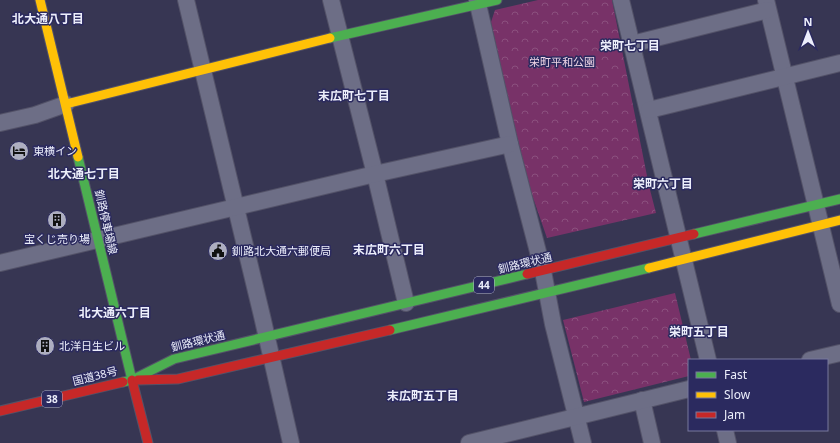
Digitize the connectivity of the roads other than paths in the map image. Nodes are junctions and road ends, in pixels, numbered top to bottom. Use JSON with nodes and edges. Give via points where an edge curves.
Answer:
{"nodes":[{"id":1,"x":40,"y":0,"type":"edge"},
{"id":2,"x":186,"y":0,"type":"edge"},
{"id":3,"x":332,"y":0,"type":"edge"},
{"id":4,"x":497,"y":0,"type":"edge"},
{"id":5,"x":621,"y":0,"type":"edge"},
{"id":6,"x":477,"y":2,"type":"edge"},
{"id":7,"x":767,"y":5,"type":"edge"},
{"id":8,"x":340,"y":36,"type":"junction"},
{"id":9,"x":632,"y":44,"type":"junction"},
{"id":10,"x":840,"y":63,"type":"edge"},
{"id":11,"x":202,"y":69,"type":"junction"},
{"id":12,"x":784,"y":77,"type":"junction"},
{"id":13,"x":66,"y":104,"type":"junction"},
{"id":14,"x":649,"y":110,"type":"junction"},
{"id":15,"x":0,"y":123,"type":"edge"},
{"id":16,"x":510,"y":144,"type":"junction"},
{"id":17,"x":376,"y":174,"type":"junction"},
{"id":18,"x":840,"y":200,"type":"edge"},
{"id":19,"x":816,"y":205,"type":"junction"},
{"id":20,"x":236,"y":208,"type":"junction"},
{"id":21,"x":840,"y":220,"type":"edge"},
{"id":22,"x":821,"y":225,"type":"junction"},
{"id":23,"x":679,"y":238,"type":"junction"},
{"id":24,"x":98,"y":240,"type":"junction"},
{"id":25,"x":684,"y":258,"type":"junction"},
{"id":26,"x":0,"y":263,"type":"edge"},
{"id":27,"x":542,"y":271,"type":"junction"},
{"id":28,"x":547,"y":293,"type":"junction"},
{"id":29,"x":406,"y":303,"type":"junction"},
{"id":30,"x":840,"y":304,"type":"edge"},
{"id":31,"x":267,"y":337,"type":"junction"},
{"id":32,"x":840,"y":353,"type":"edge"},
{"id":33,"x":271,"y":357,"type":"junction"},
{"id":34,"x":708,"y":359,"type":"edge"},
{"id":35,"x":814,"y":359,"type":"edge"},
{"id":36,"x":132,"y":380,"type":"junction"},
{"id":37,"x":688,"y":389,"type":"edge"},
{"id":38,"x":642,"y":400,"type":"junction"},
{"id":39,"x":0,"y":411,"type":"edge"},
{"id":40,"x":576,"y":416,"type":"junction"},
{"id":41,"x":725,"y":431,"type":"edge"},
{"id":42,"x":148,"y":443,"type":"edge"},
{"id":43,"x":291,"y":443,"type":"edge"},
{"id":44,"x":469,"y":443,"type":"edge"},
{"id":45,"x":582,"y":443,"type":"edge"},
{"id":46,"x":652,"y":443,"type":"edge"},
{"id":47,"x":728,"y":443,"type":"edge"}],
"edges":[{"from":1,"to":13,"type":"main road","name":"釧路停車場線"},
{"from":2,"to":11,"type":"street"},
{"from":3,"to":8,"type":"street"},
{"from":4,"to":6,"type":"main road"},
{"from":5,"to":9,"type":"street"},
{"from":6,"to":8,"type":"main road"},
{"from":6,"to":16,"type":"street"},
{"from":7,"to":9,"type":"street"},
{"from":7,"to":12,"type":"street"},
{"from":8,"to":11,"type":"main road"},
{"from":8,"to":17,"type":"street"},
{"from":9,"to":14,"type":"street"},
{"from":10,"to":12,"type":"street"},
{"from":11,"to":13,"type":"main road"},
{"from":11,"to":20,"type":"street"},
{"from":12,"to":14,"type":"street"},
{"from":12,"to":19,"type":"street"},
{"from":13,"to":15,"type":"street"},
{"from":13,"to":24,"type":"main road","name":"釧路停車場線"},
{"from":14,"to":23,"type":"street"},
{"from":16,"to":17,"type":"street"},
{"from":16,"to":27,"type":"street"},
{"from":17,"to":20,"type":"street"},
{"from":17,"to":29,"type":"street"},
{"from":18,"to":19,"type":"main road","name":"釧路環状通","number":"44"},
{"from":19,"to":22,"type":"street"},
{"from":19,"to":23,"type":"main road","name":"釧路環状通","number":"44"},
{"from":20,"to":24,"type":"street"},
{"from":20,"to":31,"type":"street"},
{"from":21,"to":22,"type":"main road","number":"44"},
{"from":22,"to":25,"type":"main road","number":"44"},
{"from":22,"to":30,"type":"street"},
{"from":23,"to":25,"type":"street"},
{"from":23,"to":27,"type":"main road","name":"釧路環状通","number":"44"},
{"from":24,"to":26,"type":"street"},
{"from":24,"to":36,"type":"main road","name":"釧路停車場線"},
{"from":25,"to":28,"type":"main road","number":"44"},
{"from":25,"to":34,"type":"street"},
{"from":27,"to":28,"type":"street"},
{"from":27,"to":29,"type":"main road","name":"釧路環状通","number":"44"},
{"from":28,"to":33,"type":"main road","number":"44"},
{"from":28,"to":40,"type":"street"},
{"from":29,"to":31,"type":"main road","name":"釧路環状通","number":"44"},
{"from":31,"to":33,"type":"street"},
{"from":31,"to":36,"type":"main road","name":"釧路環状通","number":"44","via":[[174,359]]},
{"from":32,"to":35,"type":"street"},
{"from":33,"to":36,"type":"main road","number":"44","via":[[178,379]]},
{"from":33,"to":43,"type":"street"},
{"from":36,"to":39,"type":"main road","name":"国道38号","number":"38"},
{"from":36,"to":42,"type":"main road","name":"国道38号"},
{"from":37,"to":38,"type":"street"},
{"from":38,"to":40,"type":"street"},
{"from":38,"to":46,"type":"street"},
{"from":40,"to":44,"type":"street"},
{"from":40,"to":45,"type":"street"},
{"from":41,"to":47,"type":"street"}]}
